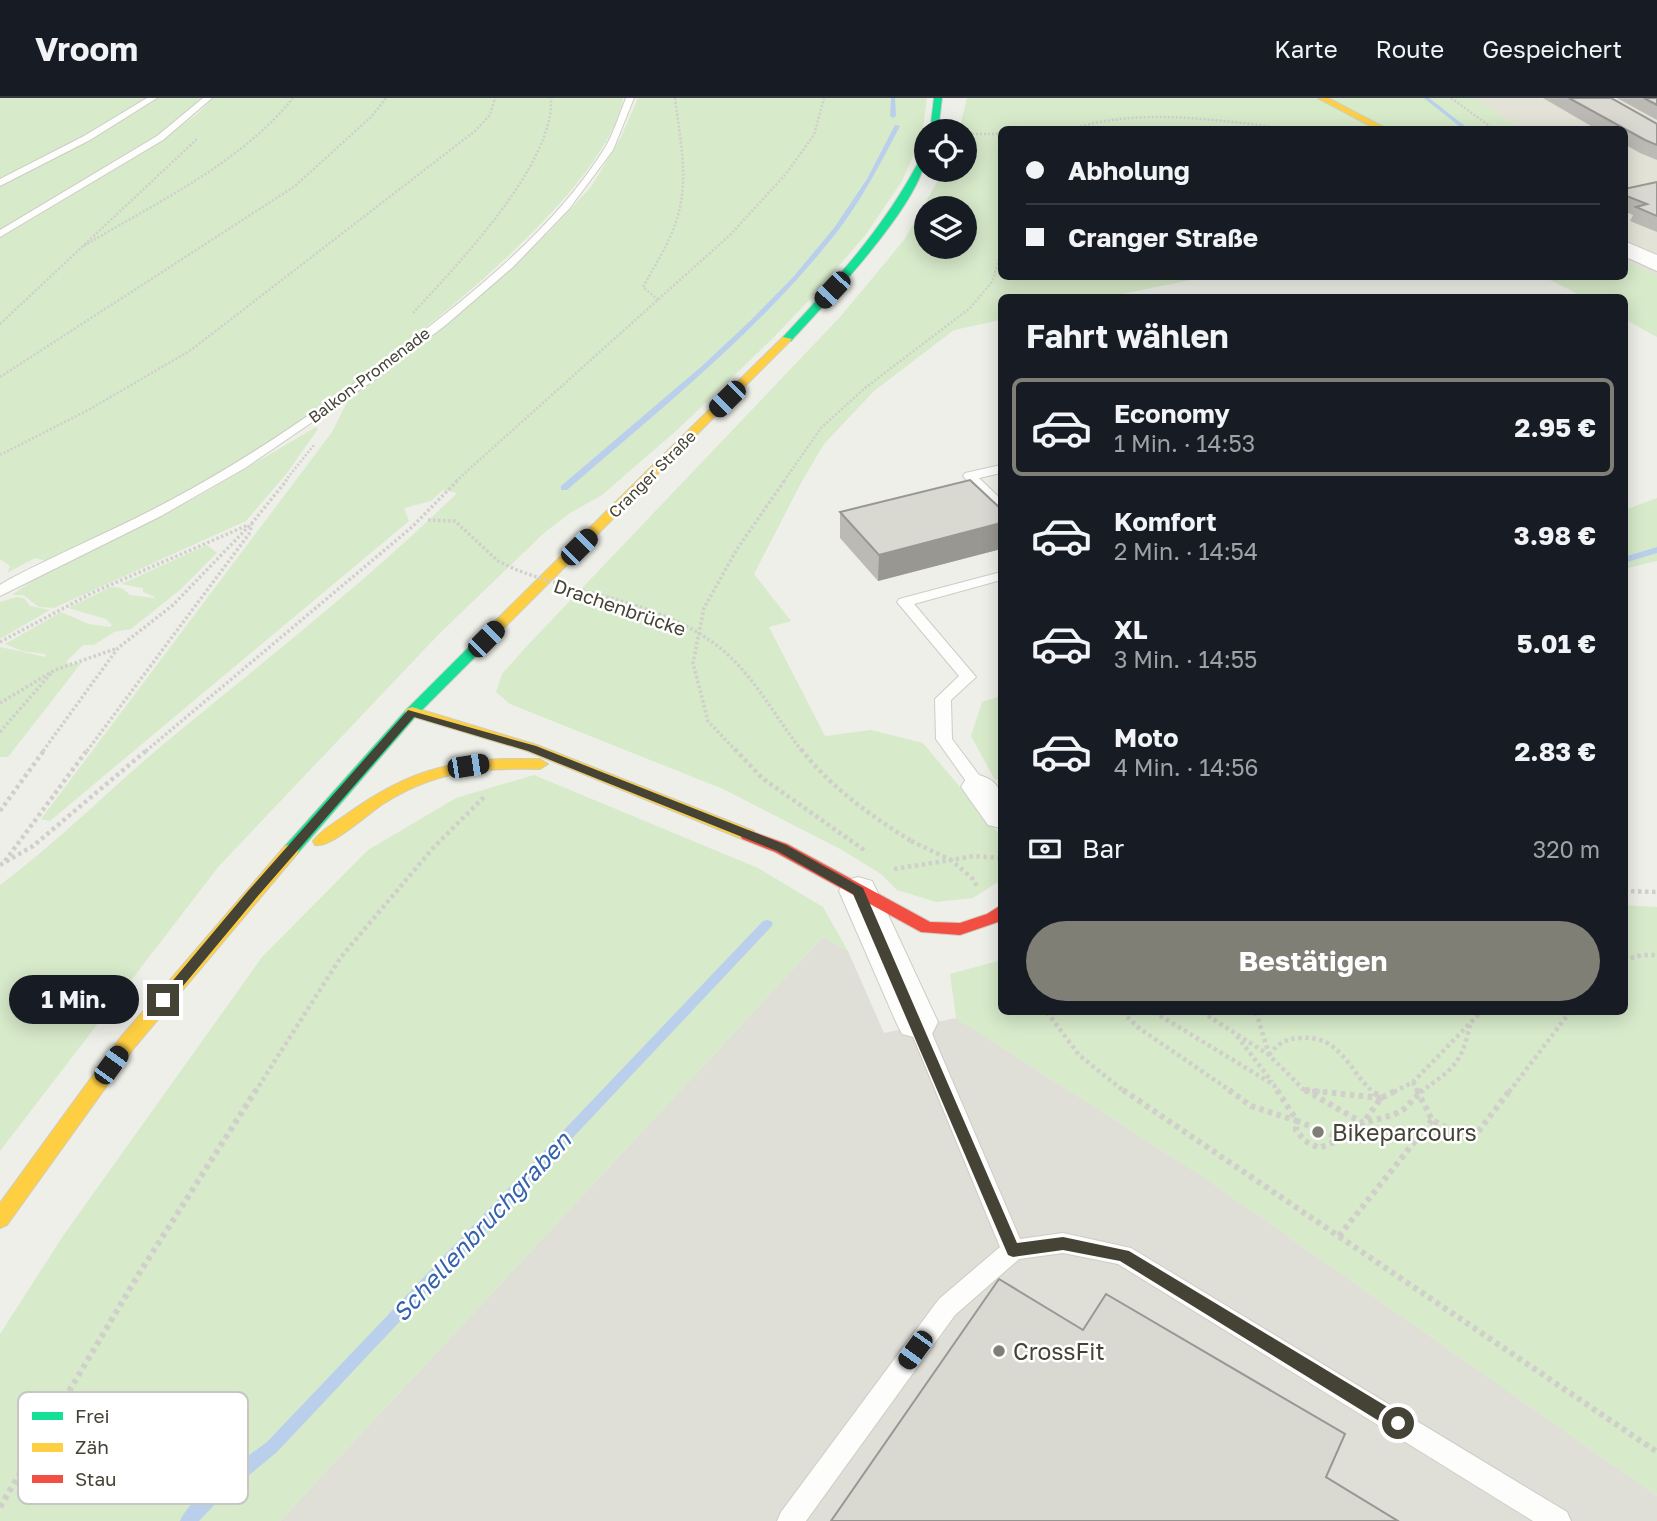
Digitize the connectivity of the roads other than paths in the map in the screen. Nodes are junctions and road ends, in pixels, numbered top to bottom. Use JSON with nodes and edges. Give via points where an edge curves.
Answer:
{"nodes":[{"id":1,"x":153,"y":98,"type":"edge"},
{"id":2,"x":208,"y":98,"type":"edge"},
{"id":3,"x":630,"y":98,"type":"edge"},
{"id":4,"x":938,"y":98,"type":"edge"},
{"id":5,"x":1322,"y":98,"type":"edge"},
{"id":6,"x":935,"y":119,"type":"edge"},
{"id":7,"x":1377,"y":126,"type":"edge"},
{"id":8,"x":914,"y":180,"type":"edge"},
{"id":9,"x":0,"y":183,"type":"edge"},
{"id":10,"x":0,"y":234,"type":"edge"},
{"id":11,"x":998,"y":470,"type":"edge"},
{"id":12,"x":998,"y":504,"type":"edge"},
{"id":13,"x":998,"y":577,"type":"edge"},
{"id":14,"x":0,"y":592,"type":"edge"},
{"id":15,"x":412,"y":712,"type":"junction"},
{"id":16,"x":598,"y":773,"type":"junction"},
{"id":17,"x":979,"y":787,"type":"joint"},
{"id":18,"x":998,"y":812,"type":"edge"},
{"id":19,"x":864,"y":873,"type":"junction"},
{"id":20,"x":253,"y":894,"type":"junction"},
{"id":21,"x":997,"y":914,"type":"edge"},
{"id":22,"x":917,"y":1022,"type":"joint"},
{"id":23,"x":0,"y":1219,"type":"edge"},
{"id":24,"x":1013,"y":1250,"type":"junction"},
{"id":25,"x":790,"y":1521,"type":"edge"},
{"id":26,"x":1558,"y":1521,"type":"edge"}],
"edges":[{"from":1,"to":9,"type":"lane"},
{"from":2,"to":10,"type":"lane","via":[[160,138]]},
{"from":3,"to":14,"type":"lane","name":"Balkon-Promenade","via":[[626,116],[592,177],[539,236],[459,308],[345,398],[188,497]]},
{"from":4,"to":6,"type":"main road"},
{"from":5,"to":7,"type":"main road"},
{"from":8,"to":15,"type":"main road","name":"Cranger Straße","via":[[877,237],[783,343]]},
{"from":11,"to":12,"type":"lane","via":[[970,476]]},
{"from":13,"to":17,"type":"lane","via":[[904,602],[968,677],[943,699],[944,739]]},
{"from":15,"to":16,"type":"main road","name":"Cranger Straße"},
{"from":15,"to":20,"type":"main road","name":"Cranger Straße"},
{"from":16,"to":19,"type":"main road","name":"Cranger Straße","via":[[781,848]]},
{"from":16,"to":20,"type":"main road","name":"Cranger Straße","via":[[494,762],[407,780]]},
{"from":17,"to":18,"type":"street"},
{"from":19,"to":21,"type":"main road","name":"Cranger Straße","via":[[927,928],[960,929]]},
{"from":19,"to":22,"type":"street"},
{"from":20,"to":23,"type":"main road","name":"Cranger Straße","via":[[128,1043]]},
{"from":22,"to":24,"type":"lane"},
{"from":24,"to":25,"type":"lane","via":[[947,1307]]},
{"from":24,"to":26,"type":"lane","via":[[1063,1243],[1124,1255]]}]}
